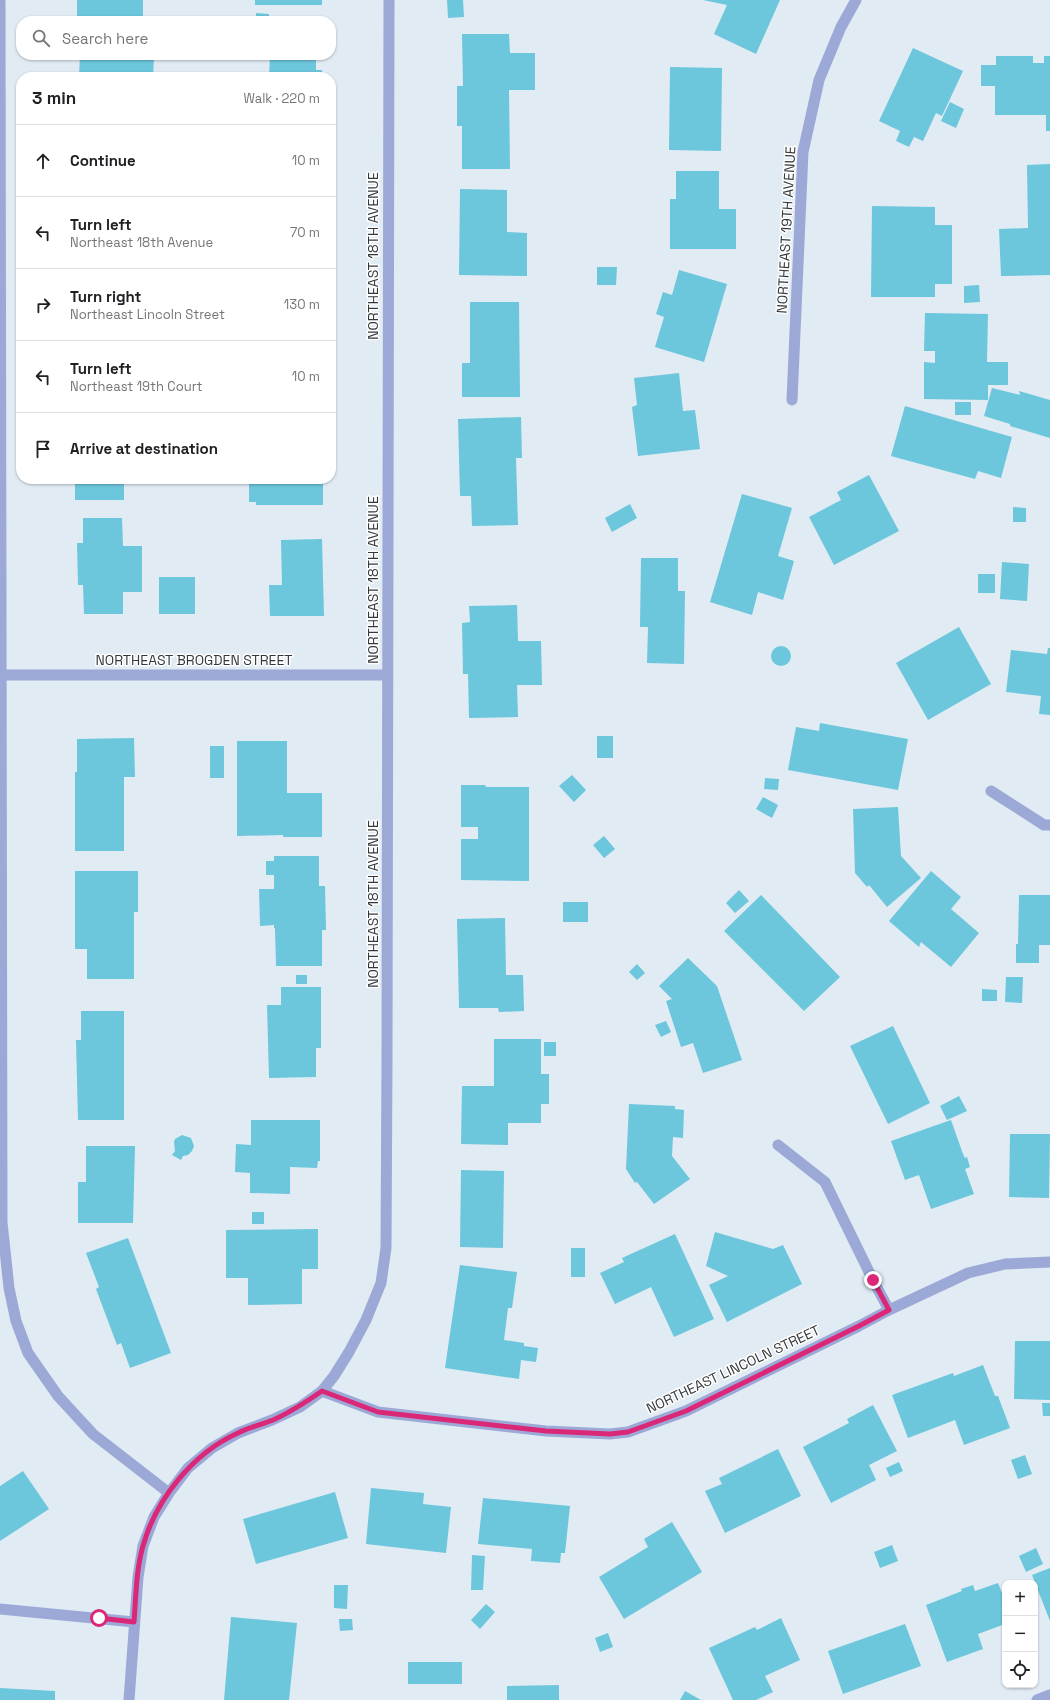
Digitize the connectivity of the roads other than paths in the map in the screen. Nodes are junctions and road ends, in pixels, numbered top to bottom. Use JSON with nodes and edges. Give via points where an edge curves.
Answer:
{"nodes":[{"id":1,"x":0,"y":0,"type":"edge"},
{"id":2,"x":389,"y":0,"type":"edge"},
{"id":3,"x":856,"y":0,"type":"edge"},
{"id":4,"x":792,"y":400,"type":"dead end"},
{"id":5,"x":1,"y":675,"type":"edge"},
{"id":6,"x":388,"y":675,"type":"junction"},
{"id":7,"x":991,"y":791,"type":"dead end"},
{"id":8,"x":1050,"y":825,"type":"edge"},
{"id":9,"x":778,"y":1145,"type":"dead end"},
{"id":10,"x":1050,"y":1262,"type":"edge"},
{"id":11,"x":889,"y":1310,"type":"junction"},
{"id":12,"x":322,"y":1391,"type":"junction"},
{"id":13,"x":169,"y":1493,"type":"junction"},
{"id":14,"x":0,"y":1609,"type":"edge"},
{"id":15,"x":134,"y":1622,"type":"junction"},
{"id":16,"x":1050,"y":1695,"type":"edge"},
{"id":17,"x":129,"y":1700,"type":"edge"},
{"id":18,"x":1037,"y":1700,"type":"edge"}],
"edges":[{"from":1,"to":5,"type":"street"},
{"from":2,"to":6,"type":"street","name":"NORTHEAST 18TH AVENUE"},
{"from":3,"to":4,"type":"street","name":"NORTHEAST 19TH AVENUE","via":[[841,27],[819,80],[803,152]]},
{"from":5,"to":6,"type":"street","name":"NORTHEAST BROGDEN STREET"},
{"from":5,"to":13,"type":"street","via":[[2,1222],[9,1288],[16,1321],[28,1353],[58,1396],[93,1434]]},
{"from":6,"to":12,"type":"street","name":"NORTHEAST 18TH AVENUE","via":[[386,1248],[381,1283],[366,1320],[342,1364]]},
{"from":7,"to":8,"type":"street","via":[[1044,825]]},
{"from":9,"to":11,"type":"street","via":[[825,1182]]},
{"from":10,"to":11,"type":"street","name":"NORTHEAST LINCOLN STREET","via":[[1005,1264],[968,1274]]},
{"from":11,"to":12,"type":"street","name":"NORTHEAST LINCOLN STREET","via":[[686,1411],[628,1432],[610,1434],[546,1431],[378,1412]]},
{"from":12,"to":13,"type":"street","name":"NORTHEAST 18TH AVENUE","via":[[300,1407],[238,1433],[212,1448],[188,1468]]},
{"from":13,"to":15,"type":"street","name":"NORTHEAST 18TH AVENUE","via":[[154,1517],[143,1546]]},
{"from":14,"to":15,"type":"street"},
{"from":15,"to":17,"type":"street","name":"NORTHEAST 18TH AVENUE"},
{"from":16,"to":18,"type":"street"}]}
